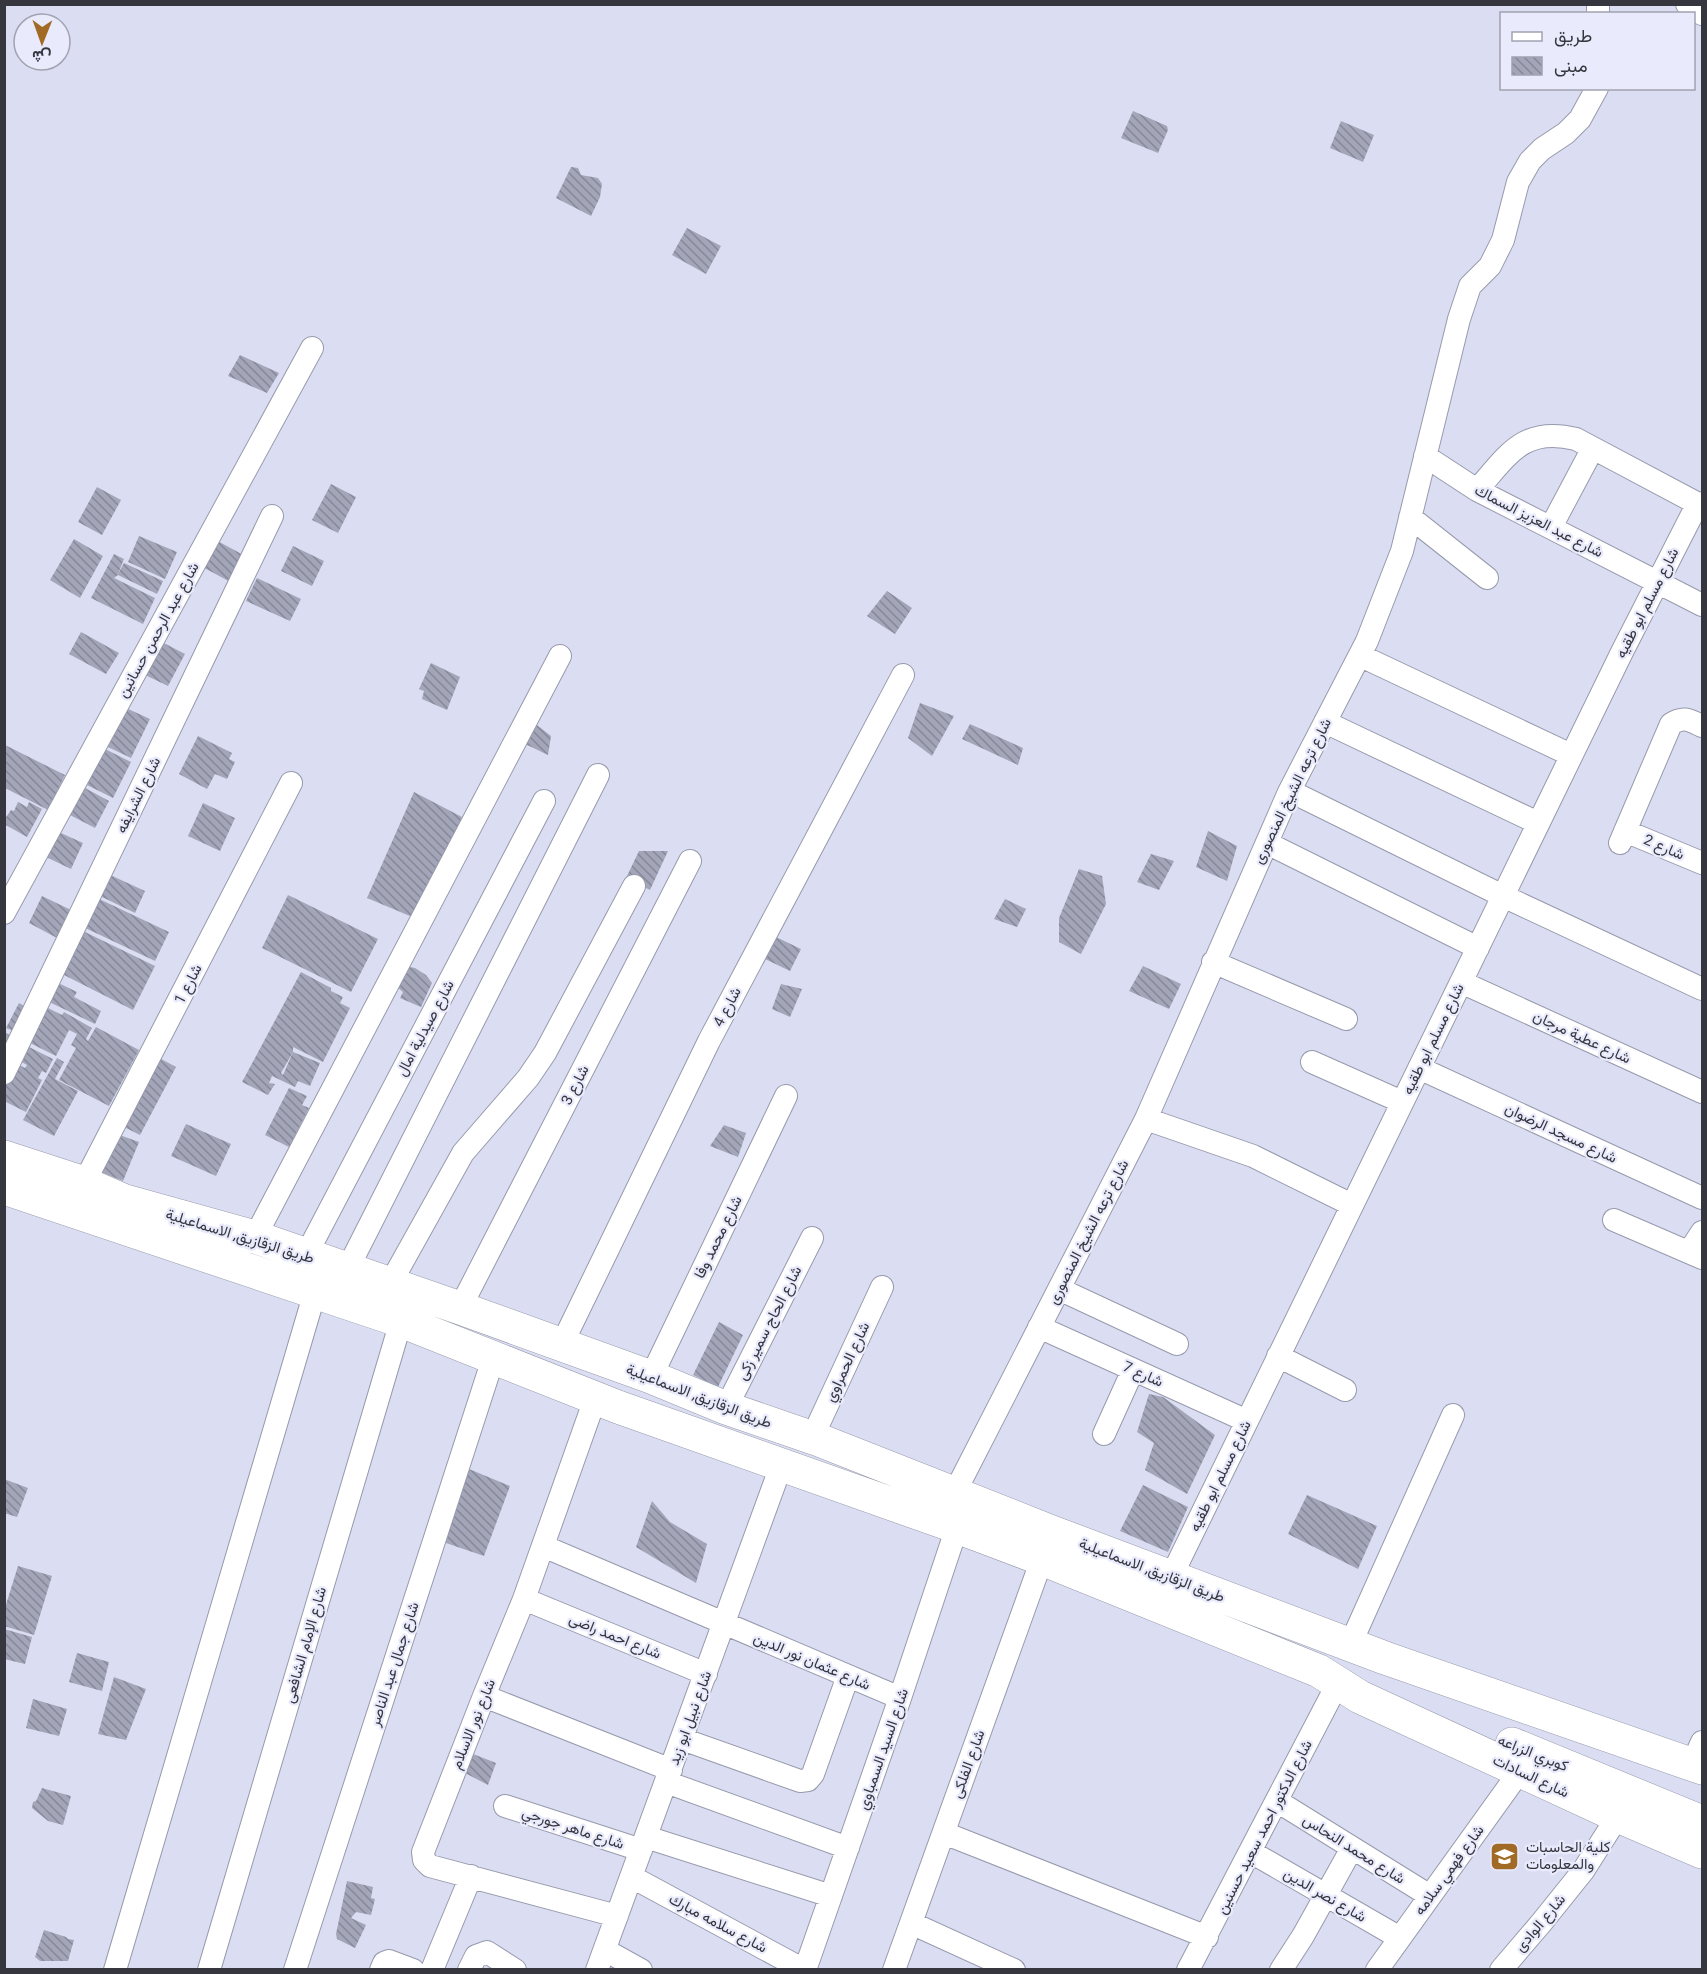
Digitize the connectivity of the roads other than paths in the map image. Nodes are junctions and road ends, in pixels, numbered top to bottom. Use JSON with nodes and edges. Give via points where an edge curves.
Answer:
{"nodes":[{"id":1,"x":1687,"y":4,"type":"edge"},
{"id":2,"x":1702,"y":14,"type":"edge"},
{"id":3,"x":1596,"y":90,"type":"edge"},
{"id":4,"x":312,"y":348,"type":"dead end"},
{"id":5,"x":1593,"y":448,"type":"junction"},
{"id":6,"x":1425,"y":456,"type":"junction"},
{"id":7,"x":1477,"y":490,"type":"junction"},
{"id":8,"x":1700,"y":505,"type":"edge"},
{"id":9,"x":272,"y":516,"type":"dead end"},
{"id":10,"x":1410,"y":517,"type":"junction"},
{"id":11,"x":1551,"y":527,"type":"junction"},
{"id":12,"x":1487,"y":578,"type":"dead end"},
{"id":13,"x":1657,"y":582,"type":"junction"},
{"id":14,"x":1702,"y":605,"type":"edge"},
{"id":15,"x":560,"y":656,"type":"dead end"},
{"id":16,"x":1361,"y":656,"type":"junction"},
{"id":17,"x":903,"y":675,"type":"dead end"},
{"id":18,"x":1324,"y":722,"type":"junction"},
{"id":19,"x":1696,"y":723,"type":"edge"},
{"id":20,"x":1571,"y":755,"type":"junction"},
{"id":21,"x":598,"y":775,"type":"dead end"},
{"id":22,"x":291,"y":783,"type":"dead end"},
{"id":23,"x":1290,"y":791,"type":"junction"},
{"id":24,"x":544,"y":801,"type":"dead end"},
{"id":25,"x":1538,"y":823,"type":"junction"},
{"id":26,"x":1267,"y":843,"type":"junction"},
{"id":27,"x":690,"y":861,"type":"dead end"},
{"id":28,"x":1702,"y":863,"type":"edge"},
{"id":29,"x":634,"y":886,"type":"dead end"},
{"id":30,"x":1503,"y":896,"type":"junction"},
{"id":31,"x":4,"y":913,"type":"edge"},
{"id":32,"x":1478,"y":948,"type":"junction"},
{"id":33,"x":1213,"y":962,"type":"junction"},
{"id":34,"x":1461,"y":982,"type":"junction"},
{"id":35,"x":1702,"y":989,"type":"edge"},
{"id":36,"x":1346,"y":1019,"type":"dead end"},
{"id":37,"x":1312,"y":1062,"type":"dead end"},
{"id":38,"x":1419,"y":1068,"type":"junction"},
{"id":39,"x":4,"y":1073,"type":"edge"},
{"id":40,"x":1702,"y":1092,"type":"edge"},
{"id":41,"x":786,"y":1096,"type":"dead end"},
{"id":42,"x":1402,"y":1102,"type":"junction"},
{"id":43,"x":1146,"y":1119,"type":"junction"},
{"id":44,"x":4,"y":1157,"type":"edge"},
{"id":45,"x":84,"y":1183,"type":"junction"},
{"id":46,"x":4,"y":1188,"type":"edge"},
{"id":47,"x":1702,"y":1198,"type":"edge"},
{"id":48,"x":1352,"y":1205,"type":"junction"},
{"id":49,"x":1614,"y":1220,"type":"dead end"},
{"id":50,"x":1702,"y":1232,"type":"edge"},
{"id":51,"x":255,"y":1237,"type":"junction"},
{"id":52,"x":812,"y":1238,"type":"dead end"},
{"id":53,"x":306,"y":1255,"type":"junction"},
{"id":54,"x":1696,"y":1255,"type":"edge"},
{"id":55,"x":347,"y":1270,"type":"junction"},
{"id":56,"x":390,"y":1284,"type":"junction"},
{"id":57,"x":882,"y":1287,"type":"dead end"},
{"id":58,"x":1059,"y":1289,"type":"junction"},
{"id":59,"x":315,"y":1292,"type":"junction"},
{"id":60,"x":460,"y":1308,"type":"junction"},
{"id":61,"x":401,"y":1321,"type":"junction"},
{"id":62,"x":1039,"y":1327,"type":"junction"},
{"id":63,"x":546,"y":1341,"type":"junction"},
{"id":64,"x":1177,"y":1344,"type":"dead end"},
{"id":65,"x":1278,"y":1356,"type":"junction"},
{"id":66,"x":597,"y":1359,"type":"junction"},
{"id":67,"x":504,"y":1363,"type":"junction"},
{"id":68,"x":1133,"y":1370,"type":"junction"},
{"id":69,"x":651,"y":1377,"type":"junction"},
{"id":70,"x":1345,"y":1390,"type":"dead end"},
{"id":71,"x":589,"y":1396,"type":"junction"},
{"id":72,"x":726,"y":1408,"type":"junction"},
{"id":73,"x":1453,"y":1415,"type":"dead end"},
{"id":74,"x":1246,"y":1421,"type":"junction"},
{"id":75,"x":1104,"y":1434,"type":"dead end"},
{"id":76,"x":812,"y":1438,"type":"junction"},
{"id":77,"x":781,"y":1466,"type":"junction"},
{"id":78,"x":954,"y":1494,"type":"junction"},
{"id":79,"x":957,"y":1527,"type":"junction"},
{"id":80,"x":543,"y":1546,"type":"junction"},
{"id":81,"x":1042,"y":1559,"type":"junction"},
{"id":82,"x":1171,"y":1577,"type":"junction"},
{"id":83,"x":524,"y":1599,"type":"junction"},
{"id":84,"x":724,"y":1623,"type":"junction"},
{"id":85,"x":1350,"y":1645,"type":"junction"},
{"id":86,"x":1385,"y":1658,"type":"junction"},
{"id":87,"x":706,"y":1674,"type":"junction"},
{"id":88,"x":848,"y":1676,"type":"junction"},
{"id":89,"x":1349,"y":1690,"type":"junction"},
{"id":90,"x":484,"y":1696,"type":"junction"},
{"id":91,"x":900,"y":1698,"type":"junction"},
{"id":92,"x":682,"y":1739,"type":"junction"},
{"id":93,"x":1699,"y":1758,"type":"edge"},
{"id":94,"x":1520,"y":1771,"type":"junction"},
{"id":95,"x":669,"y":1776,"type":"junction"},
{"id":96,"x":1702,"y":1798,"type":"edge"},
{"id":97,"x":1277,"y":1801,"type":"junction"},
{"id":98,"x":505,"y":1806,"type":"dead end"},
{"id":99,"x":1618,"y":1816,"type":"junction"},
{"id":100,"x":1702,"y":1822,"type":"edge"},
{"id":101,"x":944,"y":1833,"type":"junction"},
{"id":102,"x":644,"y":1844,"type":"junction"},
{"id":103,"x":848,"y":1848,"type":"junction"},
{"id":104,"x":1352,"y":1848,"type":"junction"},
{"id":105,"x":1251,"y":1852,"type":"junction"},
{"id":106,"x":1702,"y":1852,"type":"edge"},
{"id":107,"x":471,"y":1876,"type":"junction"},
{"id":108,"x":632,"y":1877,"type":"junction"},
{"id":109,"x":831,"y":1896,"type":"junction"},
{"id":110,"x":1326,"y":1896,"type":"junction"},
{"id":111,"x":1430,"y":1896,"type":"junction"},
{"id":112,"x":618,"y":1916,"type":"junction"},
{"id":113,"x":911,"y":1923,"type":"junction"},
{"id":114,"x":1207,"y":1937,"type":"junction"},
{"id":115,"x":1400,"y":1938,"type":"junction"},
{"id":116,"x":601,"y":1960,"type":"edge"},
{"id":117,"x":115,"y":1970,"type":"edge"},
{"id":118,"x":209,"y":1970,"type":"edge"},
{"id":119,"x":295,"y":1970,"type":"edge"},
{"id":120,"x":381,"y":1970,"type":"edge"},
{"id":121,"x":412,"y":1970,"type":"edge"},
{"id":122,"x":432,"y":1970,"type":"edge"},
{"id":123,"x":469,"y":1970,"type":"edge"},
{"id":124,"x":515,"y":1970,"type":"edge"},
{"id":125,"x":641,"y":1970,"type":"edge"},
{"id":126,"x":805,"y":1970,"type":"edge"},
{"id":127,"x":894,"y":1970,"type":"edge"},
{"id":128,"x":1014,"y":1970,"type":"edge"},
{"id":129,"x":1188,"y":1970,"type":"edge"},
{"id":130,"x":1281,"y":1970,"type":"edge"},
{"id":131,"x":1377,"y":1970,"type":"edge"},
{"id":132,"x":1501,"y":1970,"type":"edge"}],
"edges":[{"from":1,"to":2,"type":"street"},
{"from":3,"to":6,"type":"street","name":"شارع ترعه الشيخ المنصورى","via":[[1580,119],[1530,161],[1518,182],[1503,240],[1490,266],[1470,286]]},
{"from":4,"to":31,"type":"street","name":"شارع عبد الرحمن حسانين"},
{"from":5,"to":7,"type":"street","via":[[1558,434],[1524,441]]},
{"from":5,"to":8,"type":"street"},
{"from":5,"to":11,"type":"street"},
{"from":6,"to":7,"type":"street","name":"شارع عبد العزيز السماك"},
{"from":6,"to":10,"type":"street","name":"شارع ترعه الشيخ المنصورى"},
{"from":7,"to":11,"type":"street","name":"شارع عبد العزيز السماك"},
{"from":8,"to":13,"type":"street","name":"شارع مسلم ابو طقيه"},
{"from":9,"to":39,"type":"street","name":"شارع الشرايفه"},
{"from":10,"to":12,"type":"street"},
{"from":10,"to":16,"type":"street","name":"شارع ترعه الشيخ المنصورى","via":[[1402,551]]},
{"from":11,"to":13,"type":"street","name":"شارع عبد العزيز السماك"},
{"from":13,"to":14,"type":"street","name":"شارع عبد العزيز السماك"},
{"from":13,"to":20,"type":"street","name":"شارع مسلم ابو طقيه"},
{"from":15,"to":51,"type":"street"},
{"from":16,"to":18,"type":"street","name":"شارع ترعه الشيخ المنصورى"},
{"from":16,"to":20,"type":"street"},
{"from":17,"to":63,"type":"street","name":"شارع 4"},
{"from":18,"to":23,"type":"street","name":"شارع ترعه الشيخ المنصورى"},
{"from":18,"to":25,"type":"street"},
{"from":19,"to":28,"type":"street","name":"شارع 2","via":[[1680,719],[1671,724],[1623,837]]},
{"from":20,"to":25,"type":"street","name":"شارع مسلم ابو طقيه"},
{"from":21,"to":55,"type":"street"},
{"from":22,"to":45,"type":"street","name":"شارع 1"},
{"from":23,"to":26,"type":"street","name":"شارع ترعه الشيخ المنصورى"},
{"from":23,"to":30,"type":"street"},
{"from":24,"to":53,"type":"street","name":"شارع صيدلية امال"},
{"from":25,"to":30,"type":"street","name":"شارع مسلم ابو طقيه"},
{"from":26,"to":32,"type":"street"},
{"from":26,"to":33,"type":"street","name":"شارع ترعه الشيخ المنصورى"},
{"from":27,"to":60,"type":"street","name":"شارع 3"},
{"from":29,"to":56,"type":"street","via":[[544,1053],[528,1078],[463,1153]]},
{"from":30,"to":32,"type":"street","name":"شارع مسلم ابو طقيه"},
{"from":30,"to":35,"type":"street"},
{"from":32,"to":34,"type":"street","name":"شارع مسلم ابو طقيه"},
{"from":33,"to":36,"type":"street"},
{"from":33,"to":43,"type":"street","name":"شارع ترعه الشيخ المنصورى"},
{"from":34,"to":38,"type":"street","name":"شارع مسلم ابو طقيه"},
{"from":34,"to":40,"type":"street","name":"شارع عطية مرجان"},
{"from":37,"to":42,"type":"street"},
{"from":38,"to":42,"type":"street","name":"شارع مسلم ابو طقيه"},
{"from":38,"to":47,"type":"street","name":"شارع مسجد الرضوان"},
{"from":41,"to":69,"type":"street","name":"شارع محمد وفا"},
{"from":42,"to":48,"type":"street","name":"شارع مسلم ابو طقيه"},
{"from":43,"to":48,"type":"street","via":[[1252,1156]]},
{"from":43,"to":58,"type":"street","name":"شارع ترعه الشيخ المنصورى"},
{"from":44,"to":45,"type":"highway","name":"طريق الزقازيق, الاسماعيلية"},
{"from":45,"to":51,"type":"highway","name":"طريق الزقازيق, الاسماعيلية","via":[[125,1201]]},
{"from":46,"to":59,"type":"highway","name":"طريق الزقازيق, الاسماعيلية"},
{"from":48,"to":65,"type":"street","name":"شارع مسلم ابو طقيه"},
{"from":49,"to":54,"type":"street"},
{"from":50,"to":54,"type":"street"},
{"from":51,"to":53,"type":"highway","name":"طريق الزقازيق, الاسماعيلية"},
{"from":52,"to":72,"type":"street","name":"شارع الحاج سمير زكى"},
{"from":53,"to":55,"type":"highway","name":"طريق الزقازيق, الاسماعيلية"},
{"from":55,"to":56,"type":"highway","name":"طريق الزقازيق, الاسماعيلية"},
{"from":56,"to":60,"type":"highway","name":"طريق الزقازيق, الاسماعيلية"},
{"from":57,"to":76,"type":"street","name":"شارع الحمراوي"},
{"from":58,"to":62,"type":"street","name":"شارع ترعه الشيخ المنصورى"},
{"from":58,"to":64,"type":"street"},
{"from":59,"to":61,"type":"highway","name":"طريق الزقازيق, الاسماعيلية"},
{"from":59,"to":117,"type":"street"},
{"from":60,"to":63,"type":"highway","name":"طريق الزقازيق, الاسماعيلية"},
{"from":61,"to":67,"type":"highway","name":"طريق الزقازيق, الاسماعيلية"},
{"from":61,"to":118,"type":"street","name":"شارع الإمام الشافعى"},
{"from":62,"to":68,"type":"street","name":"شارع 7"},
{"from":62,"to":78,"type":"street","name":"شارع ترعه الشيخ المنصورى"},
{"from":63,"to":66,"type":"highway","name":"طريق الزقازيق, الاسماعيلية"},
{"from":63,"to":67,"type":"highway"},
{"from":65,"to":70,"type":"street"},
{"from":65,"to":74,"type":"street","name":"شارع مسلم ابو طقيه"},
{"from":66,"to":69,"type":"highway","name":"طريق الزقازيق, الاسماعيلية"},
{"from":66,"to":71,"type":"highway"},
{"from":67,"to":71,"type":"highway","name":"طريق الزقازيق, الاسماعيلية"},
{"from":67,"to":119,"type":"street","name":"شارع جمال عبد الناصر"},
{"from":68,"to":74,"type":"street","name":"شارع 7"},
{"from":68,"to":75,"type":"street"},
{"from":69,"to":72,"type":"highway","name":"طريق الزقازيق, الاسماعيلية"},
{"from":71,"to":77,"type":"highway","name":"طريق الزقازيق, الاسماعيلية"},
{"from":71,"to":80,"type":"street","name":"شارع نور الاسلام"},
{"from":72,"to":76,"type":"highway","name":"طريق الزقازيق, الاسماعيلية"},
{"from":73,"to":85,"type":"street"},
{"from":74,"to":82,"type":"street","name":"شارع مسلم ابو طقيه"},
{"from":76,"to":78,"type":"highway","name":"طريق الزقازيق, الاسماعيلية"},
{"from":77,"to":79,"type":"highway","name":"طريق الزقازيق, الاسماعيلية"},
{"from":77,"to":84,"type":"street","name":"شارع نبيل ابو زيد"},
{"from":78,"to":82,"type":"highway","name":"طريق الزقازيق, الاسماعيلية"},
{"from":79,"to":81,"type":"highway","name":"طريق الزقازيق, الاسماعيلية"},
{"from":79,"to":91,"type":"street","name":"شارع السيد السمباوي"},
{"from":80,"to":83,"type":"street","name":"شارع نور الاسلام"},
{"from":80,"to":84,"type":"street","name":"شارع عثمان نور الدين"},
{"from":81,"to":89,"type":"highway","name":"طريق الزقازيق, الاسماعيلية","via":[[1319,1671]]},
{"from":81,"to":101,"type":"street","name":"شارع الفلكى"},
{"from":82,"to":85,"type":"highway","name":"طريق الزقازيق, الاسماعيلية"},
{"from":83,"to":87,"type":"street","name":"شارع احمد راضى"},
{"from":83,"to":90,"type":"street","name":"شارع نور الاسلام"},
{"from":84,"to":87,"type":"street","name":"شارع نبيل ابو زيد"},
{"from":84,"to":88,"type":"street","name":"شارع عثمان نور الدين"},
{"from":85,"to":86,"type":"highway","name":"طريق الزقازيق, الاسماعيلية"},
{"from":86,"to":93,"type":"highway"},
{"from":86,"to":96,"type":"highway","name":"كوبري الزراعه","via":[[1407,1680]]},
{"from":87,"to":92,"type":"street","name":"شارع نبيل ابو زيد"},
{"from":88,"to":91,"type":"street","name":"شارع عثمان نور الدين"},
{"from":88,"to":92,"type":"street","via":[[808,1780],[800,1781]]},
{"from":89,"to":94,"type":"highway","name":"شارع السادات"},
{"from":89,"to":97,"type":"street","name":"شارع الدكتور احمد سعيد حسنين"},
{"from":89,"to":100,"type":"highway","name":"كوبري الزراعه","via":[[1400,1699]]},
{"from":90,"to":95,"type":"street"},
{"from":90,"to":107,"type":"street","name":"شارع نور الاسلام","via":[[423,1852],[430,1866]]},
{"from":91,"to":103,"type":"street","name":"شارع السيد السمباوي"},
{"from":92,"to":95,"type":"street","name":"شارع نبيل ابو زيد"},
{"from":94,"to":99,"type":"highway","name":"شارع السادات"},
{"from":94,"to":111,"type":"street","name":"شارع فهمي سلامه"},
{"from":95,"to":102,"type":"street","name":"شارع نبيل ابو زيد"},
{"from":95,"to":103,"type":"street"},
{"from":97,"to":104,"type":"street","name":"شارع محمد النحاس"},
{"from":97,"to":105,"type":"street","name":"شارع الدكتور احمد سعيد حسنين"},
{"from":98,"to":102,"type":"street","name":"شارع ماهر جورجي"},
{"from":99,"to":106,"type":"highway","name":"شارع السادات"},
{"from":99,"to":132,"type":"street","name":"شارع الوادى","via":[[1583,1871]]},
{"from":101,"to":113,"type":"street","name":"شارع الفلكى"},
{"from":101,"to":114,"type":"street"},
{"from":102,"to":108,"type":"street","name":"شارع نبيل ابو زيد"},
{"from":102,"to":109,"type":"street","name":"شارع ماهر جورجي"},
{"from":103,"to":109,"type":"street","name":"شارع السيد السمباوي"},
{"from":104,"to":110,"type":"street"},
{"from":104,"to":111,"type":"street","name":"شارع محمد النحاس"},
{"from":105,"to":110,"type":"street","name":"شارع نصر الدين"},
{"from":105,"to":114,"type":"street","name":"شارع الدكتور احمد سعيد حسنين"},
{"from":107,"to":112,"type":"street","name":"شارع نور الاسلام"},
{"from":107,"to":122,"type":"street"},
{"from":108,"to":112,"type":"street","name":"شارع نبيل ابو زيد"},
{"from":108,"to":126,"type":"street","name":"شارع سلامه مبارك"},
{"from":109,"to":126,"type":"street","name":"شارع السيد السمباوي"},
{"from":110,"to":115,"type":"street","name":"شارع نصر الدين"},
{"from":110,"to":130,"type":"street"},
{"from":111,"to":115,"type":"street","name":"شارع فهمي سلامه"},
{"from":112,"to":116,"type":"street","name":"شارع نبيل ابو زيد"},
{"from":113,"to":127,"type":"street","name":"شارع الفلكى"},
{"from":113,"to":128,"type":"street"},
{"from":114,"to":129,"type":"street","name":"شارع الدكتور احمد سعيد حسنين"},
{"from":115,"to":131,"type":"street","name":"شارع فهمي سلامه"},
{"from":116,"to":125,"type":"street"},
{"from":120,"to":121,"type":"street","via":[[389,1961]]},
{"from":123,"to":124,"type":"street","via":[[476,1956],[487,1952]]}]}
